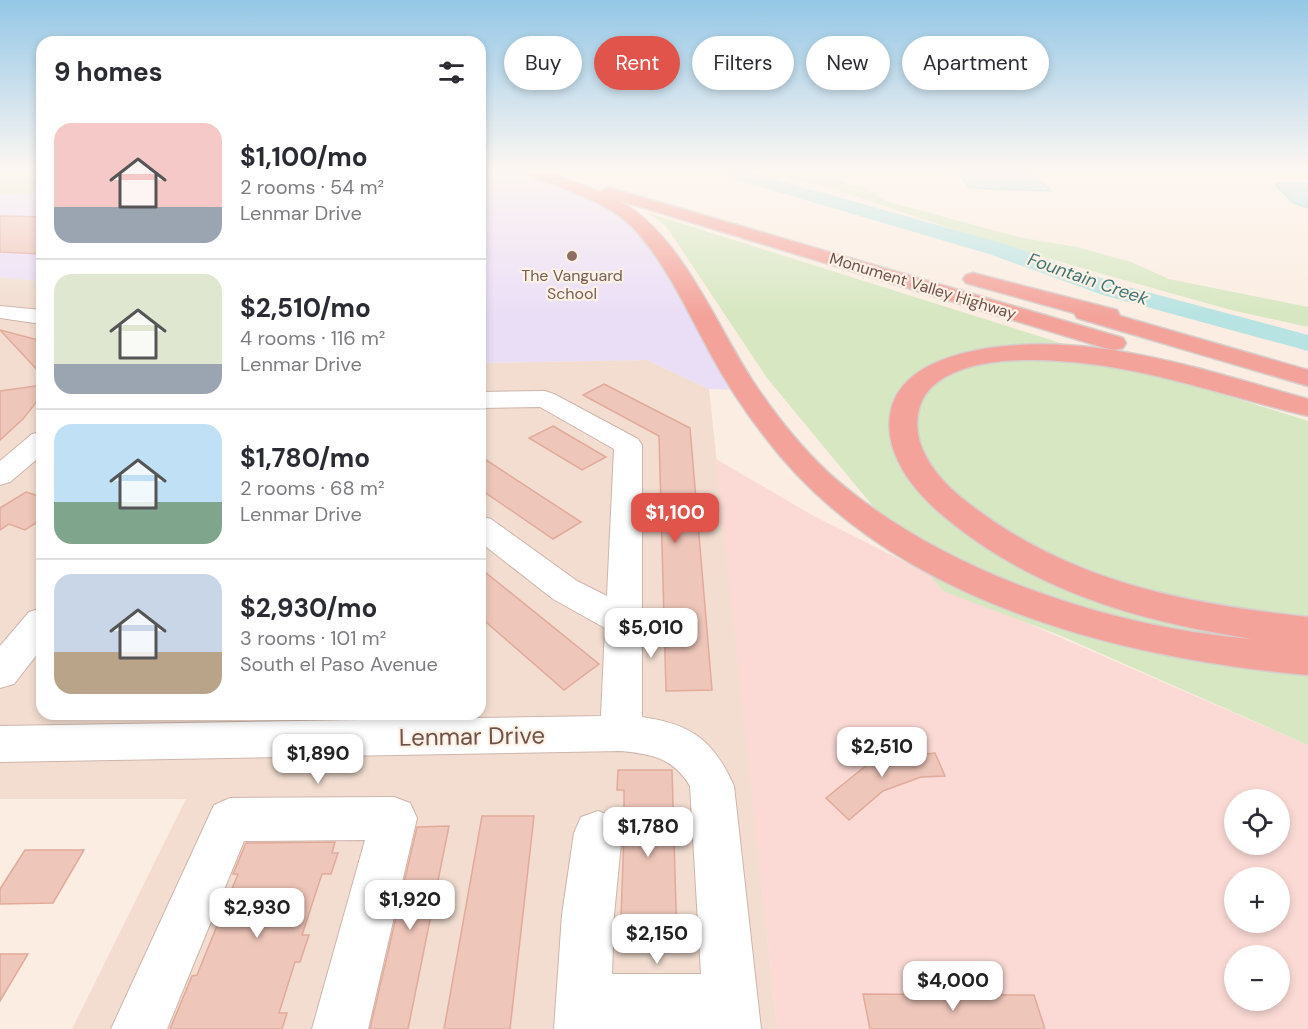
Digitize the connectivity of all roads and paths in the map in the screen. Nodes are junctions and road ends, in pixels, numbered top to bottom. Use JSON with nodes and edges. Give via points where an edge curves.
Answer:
{"nodes":[{"id":1,"x":634,"y":220,"type":"edge"},
{"id":2,"x":698,"y":220,"type":"edge"},
{"id":3,"x":762,"y":220,"type":"edge"},
{"id":4,"x":797,"y":230,"type":"dead end"},
{"id":5,"x":877,"y":252,"type":"dead end"},
{"id":6,"x":920,"y":265,"type":"junction"},
{"id":7,"x":0,"y":312,"type":"edge"},
{"id":8,"x":36,"y":316,"type":"edge"},
{"id":9,"x":1308,"y":367,"type":"edge"},
{"id":10,"x":1308,"y":378,"type":"edge"},
{"id":11,"x":486,"y":400,"type":"edge"},
{"id":12,"x":1308,"y":401,"type":"edge"},
{"id":13,"x":1308,"y":408,"type":"edge"},
{"id":14,"x":36,"y":445,"type":"edge"},
{"id":15,"x":0,"y":476,"type":"edge"},
{"id":16,"x":486,"y":531,"type":"edge"},
{"id":17,"x":623,"y":621,"type":"junction"},
{"id":18,"x":36,"y":629,"type":"edge"},
{"id":19,"x":1308,"y":631,"type":"edge"},
{"id":20,"x":1308,"y":659,"type":"edge"},
{"id":21,"x":0,"y":674,"type":"edge"},
{"id":22,"x":621,"y":733,"type":"junction"},
{"id":23,"x":0,"y":744,"type":"edge"},
{"id":24,"x":598,"y":833,"type":"dead end"},
{"id":25,"x":731,"y":1015,"type":"edge"},
{"id":26,"x":583,"y":1016,"type":"edge"},
{"id":27,"x":139,"y":1029,"type":"edge"},
{"id":28,"x":340,"y":1029,"type":"edge"}],
"edges":[{"from":1,"to":20,"type":"highway","via":[[642,226],[685,286],[744,390],[784,443],[838,498],[909,547],[1023,602],[1137,637],[1246,656]]},
{"from":2,"to":12,"type":"highway","name":"Monument Valley Highway"},
{"from":3,"to":4,"type":"highway"},
{"from":5,"to":6,"type":"highway","name":"Monument Valley Highway"},
{"from":6,"to":9,"type":"highway"},
{"from":6,"to":10,"type":"highway","name":"Monument Valley Highway"},
{"from":7,"to":8,"type":"street"},
{"from":11,"to":17,"type":"street","via":[[545,399],[628,445]]},
{"from":13,"to":19,"type":"highway","via":[[1158,368],[1077,355],[1018,353],[966,360],[925,381],[909,398],[903,428],[913,464],[937,494],[970,524],[1024,558],[1097,588],[1186,614]]},
{"from":14,"to":15,"type":"street"},
{"from":16,"to":17,"type":"street","via":[[565,590]]},
{"from":17,"to":22,"type":"street"},
{"from":18,"to":21,"type":"street"},
{"from":22,"to":23,"type":"street","name":"Lenmar Drive"},
{"from":22,"to":25,"type":"street","name":"Lenmar Drive","via":[[680,745],[694,754],[712,786]]},
{"from":24,"to":26,"type":"street","name":"Lenmar Drive","via":[[588,915]]},
{"from":25,"to":26,"type":"street","name":"Lenmar Drive"},
{"from":27,"to":28,"type":"street","via":[[230,820],[394,818]]}]}
